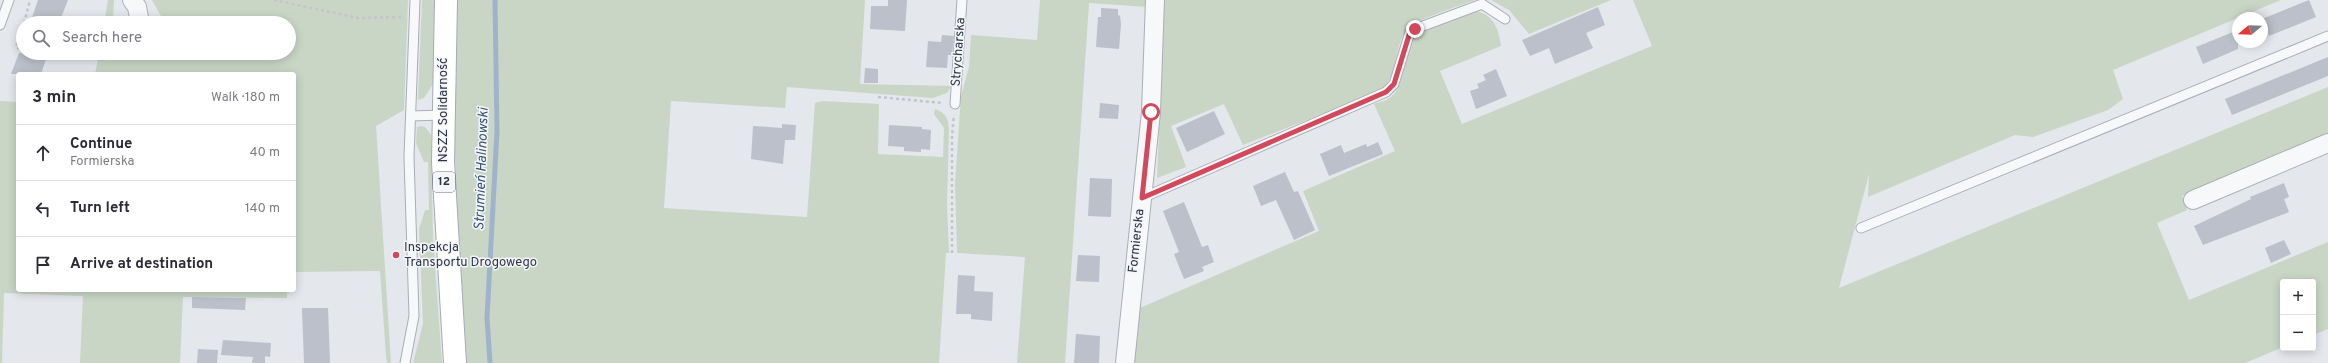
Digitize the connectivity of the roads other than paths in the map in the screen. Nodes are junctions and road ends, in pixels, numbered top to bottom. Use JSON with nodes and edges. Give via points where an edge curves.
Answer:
{"nodes":[{"id":1,"x":9,"y":0,"type":"edge"},
{"id":2,"x":132,"y":0,"type":"edge"},
{"id":3,"x":415,"y":0,"type":"edge"},
{"id":4,"x":446,"y":0,"type":"edge"},
{"id":5,"x":962,"y":0,"type":"edge"},
{"id":6,"x":1155,"y":0,"type":"edge"},
{"id":7,"x":138,"y":16,"type":"edge"},
{"id":8,"x":1505,"y":20,"type":"dead end"},
{"id":9,"x":0,"y":25,"type":"edge"},
{"id":10,"x":2328,"y":36,"type":"edge"},
{"id":11,"x":955,"y":104,"type":"road end"},
{"id":12,"x":443,"y":115,"type":"junction"},
{"id":13,"x":410,"y":116,"type":"junction"},
{"id":14,"x":2328,"y":143,"type":"edge"},
{"id":15,"x":1142,"y":198,"type":"junction"},
{"id":16,"x":2193,"y":200,"type":"dead end"},
{"id":17,"x":1861,"y":228,"type":"dead end"},
{"id":18,"x":405,"y":363,"type":"edge"},
{"id":19,"x":455,"y":363,"type":"edge"},
{"id":20,"x":1125,"y":363,"type":"edge"}],
"edges":[{"from":1,"to":9,"type":"lane"},
{"from":2,"to":7,"type":"street"},
{"from":3,"to":13,"type":"lane"},
{"from":4,"to":12,"type":"main road","name":"NSZZ Solidarność","number":"12"},
{"from":5,"to":11,"type":"lane","name":"Strycharska"},
{"from":6,"to":15,"type":"street","name":"Formierska","via":[[1153,74]]},
{"from":8,"to":15,"type":"lane","via":[[1482,4],[1415,29],[1410,32],[1394,84],[1386,92]]},
{"from":10,"to":17,"type":"lane"},
{"from":12,"to":13,"type":"lane"},
{"from":12,"to":19,"type":"main road","name":"NSZZ Solidarność","number":"12","via":[[446,238]]},
{"from":13,"to":18,"type":"lane","via":[[414,316]]},
{"from":14,"to":16,"type":"street"},
{"from":15,"to":20,"type":"street","name":"Formierska"}]}
